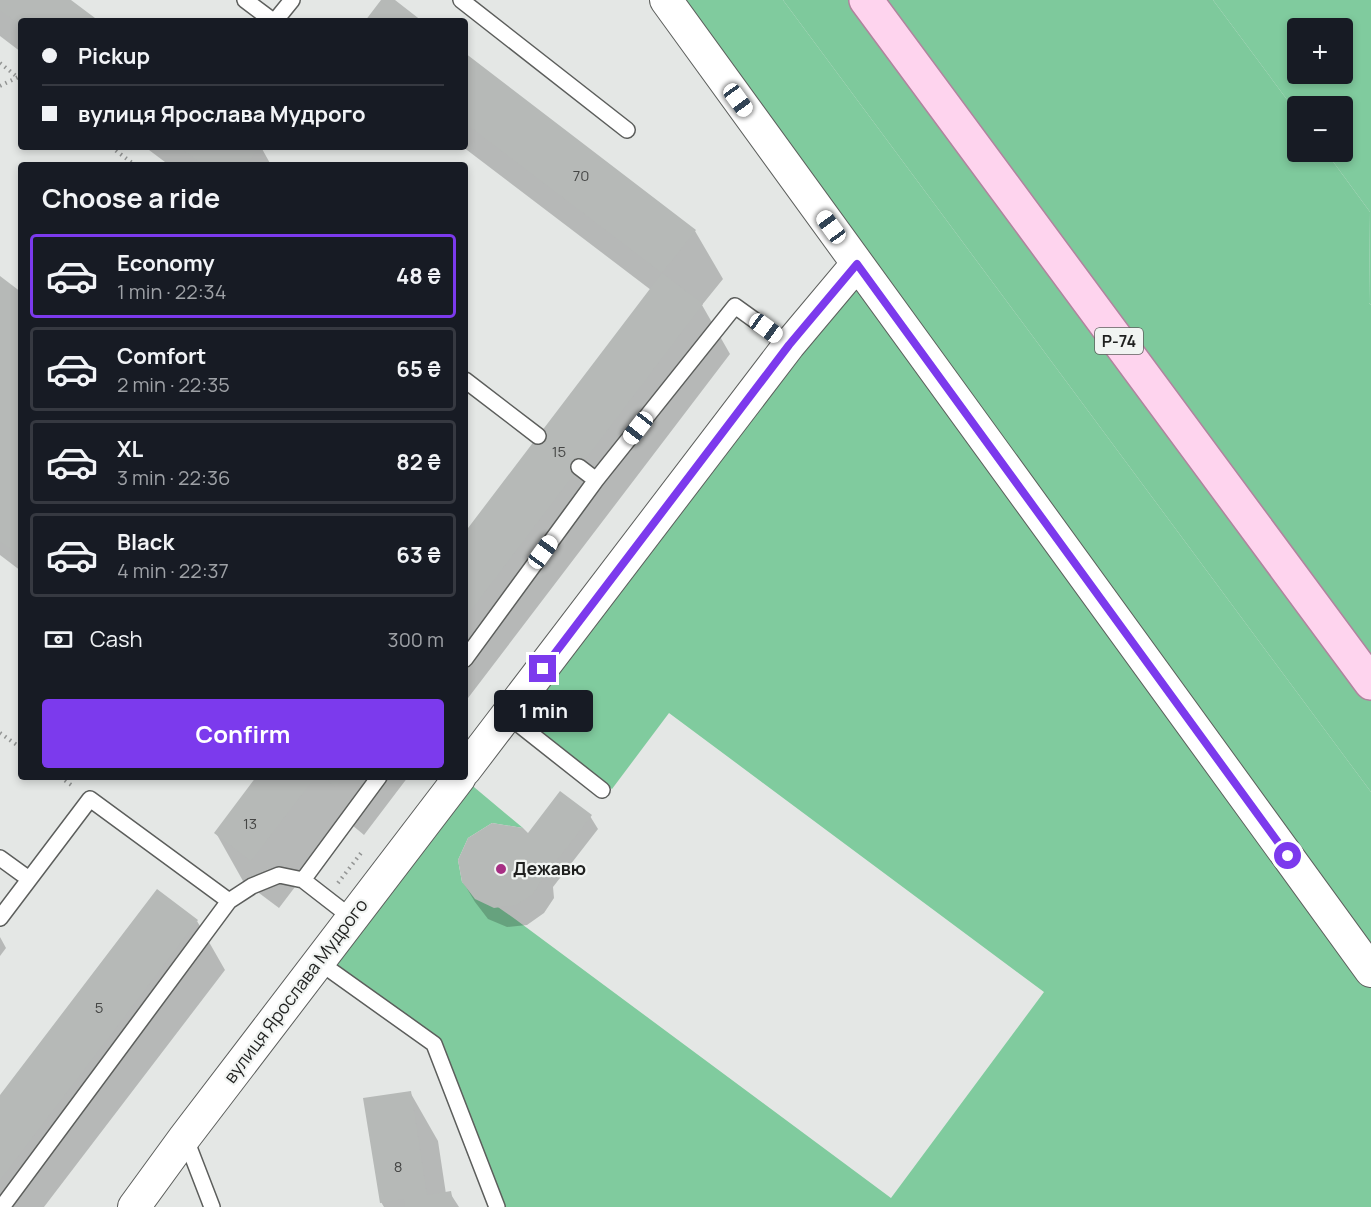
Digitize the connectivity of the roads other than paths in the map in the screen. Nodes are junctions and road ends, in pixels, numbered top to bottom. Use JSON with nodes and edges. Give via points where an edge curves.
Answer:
{"nodes":[{"id":1,"x":245,"y":0,"type":"edge"},
{"id":2,"x":292,"y":0,"type":"edge"},
{"id":3,"x":461,"y":0,"type":"edge"},
{"id":4,"x":866,"y":0,"type":"edge"},
{"id":5,"x":673,"y":3,"type":"edge"},
{"id":6,"x":270,"y":18,"type":"edge"},
{"id":7,"x":277,"y":18,"type":"edge"},
{"id":8,"x":627,"y":130,"type":"dead end"},
{"id":9,"x":857,"y":264,"type":"junction"},
{"id":10,"x":789,"y":345,"type":"junction"},
{"id":11,"x":468,"y":382,"type":"edge"},
{"id":12,"x":538,"y":436,"type":"dead end"},
{"id":13,"x":579,"y":467,"type":"dead end"},
{"id":14,"x":596,"y":480,"type":"junction"},
{"id":15,"x":468,"y":655,"type":"edge"},
{"id":16,"x":1371,"y":683,"type":"edge"},
{"id":17,"x":507,"y":715,"type":"junction"},
{"id":18,"x":468,"y":766,"type":"edge"},
{"id":19,"x":376,"y":780,"type":"edge"},
{"id":20,"x":458,"y":780,"type":"edge"},
{"id":21,"x":602,"y":790,"type":"dead end"},
{"id":22,"x":0,"y":858,"type":"edge"},
{"id":23,"x":29,"y":879,"type":"junction"},
{"id":24,"x":303,"y":880,"type":"junction"},
{"id":25,"x":229,"y":901,"type":"junction"},
{"id":26,"x":0,"y":918,"type":"edge"},
{"id":27,"x":352,"y":918,"type":"junction"},
{"id":28,"x":319,"y":962,"type":"junction"},
{"id":29,"x":1371,"y":971,"type":"edge"},
{"id":30,"x":185,"y":1137,"type":"junction"},
{"id":31,"x":3,"y":1207,"type":"edge"},
{"id":32,"x":134,"y":1207,"type":"edge"},
{"id":33,"x":212,"y":1207,"type":"edge"},
{"id":34,"x":497,"y":1207,"type":"edge"}],
"edges":[{"from":1,"to":6,"type":"lane"},
{"from":2,"to":7,"type":"lane"},
{"from":3,"to":8,"type":"lane"},
{"from":4,"to":16,"type":"main road","number":"Р-74"},
{"from":5,"to":9,"type":"street"},
{"from":9,"to":10,"type":"street"},
{"from":9,"to":29,"type":"street"},
{"from":10,"to":14,"type":"lane","via":[[735,306]]},
{"from":10,"to":17,"type":"street"},
{"from":11,"to":12,"type":"lane"},
{"from":13,"to":14,"type":"lane"},
{"from":14,"to":15,"type":"lane"},
{"from":17,"to":18,"type":"street"},
{"from":17,"to":21,"type":"lane"},
{"from":19,"to":24,"type":"lane"},
{"from":20,"to":27,"type":"street","name":"вулиця Ярослава Мудрого"},
{"from":22,"to":23,"type":"lane"},
{"from":23,"to":25,"type":"lane","via":[[90,799]]},
{"from":23,"to":26,"type":"lane"},
{"from":24,"to":25,"type":"lane","via":[[279,875]]},
{"from":24,"to":27,"type":"lane"},
{"from":25,"to":31,"type":"lane"},
{"from":27,"to":28,"type":"street","name":"вулиця Ярослава Мудрого"},
{"from":28,"to":30,"type":"street","name":"вулиця Ярослава Мудрого"},
{"from":28,"to":34,"type":"lane","via":[[434,1044]]},
{"from":30,"to":32,"type":"street","name":"вулиця Ярослава Мудрого"},
{"from":30,"to":33,"type":"lane"}]}
